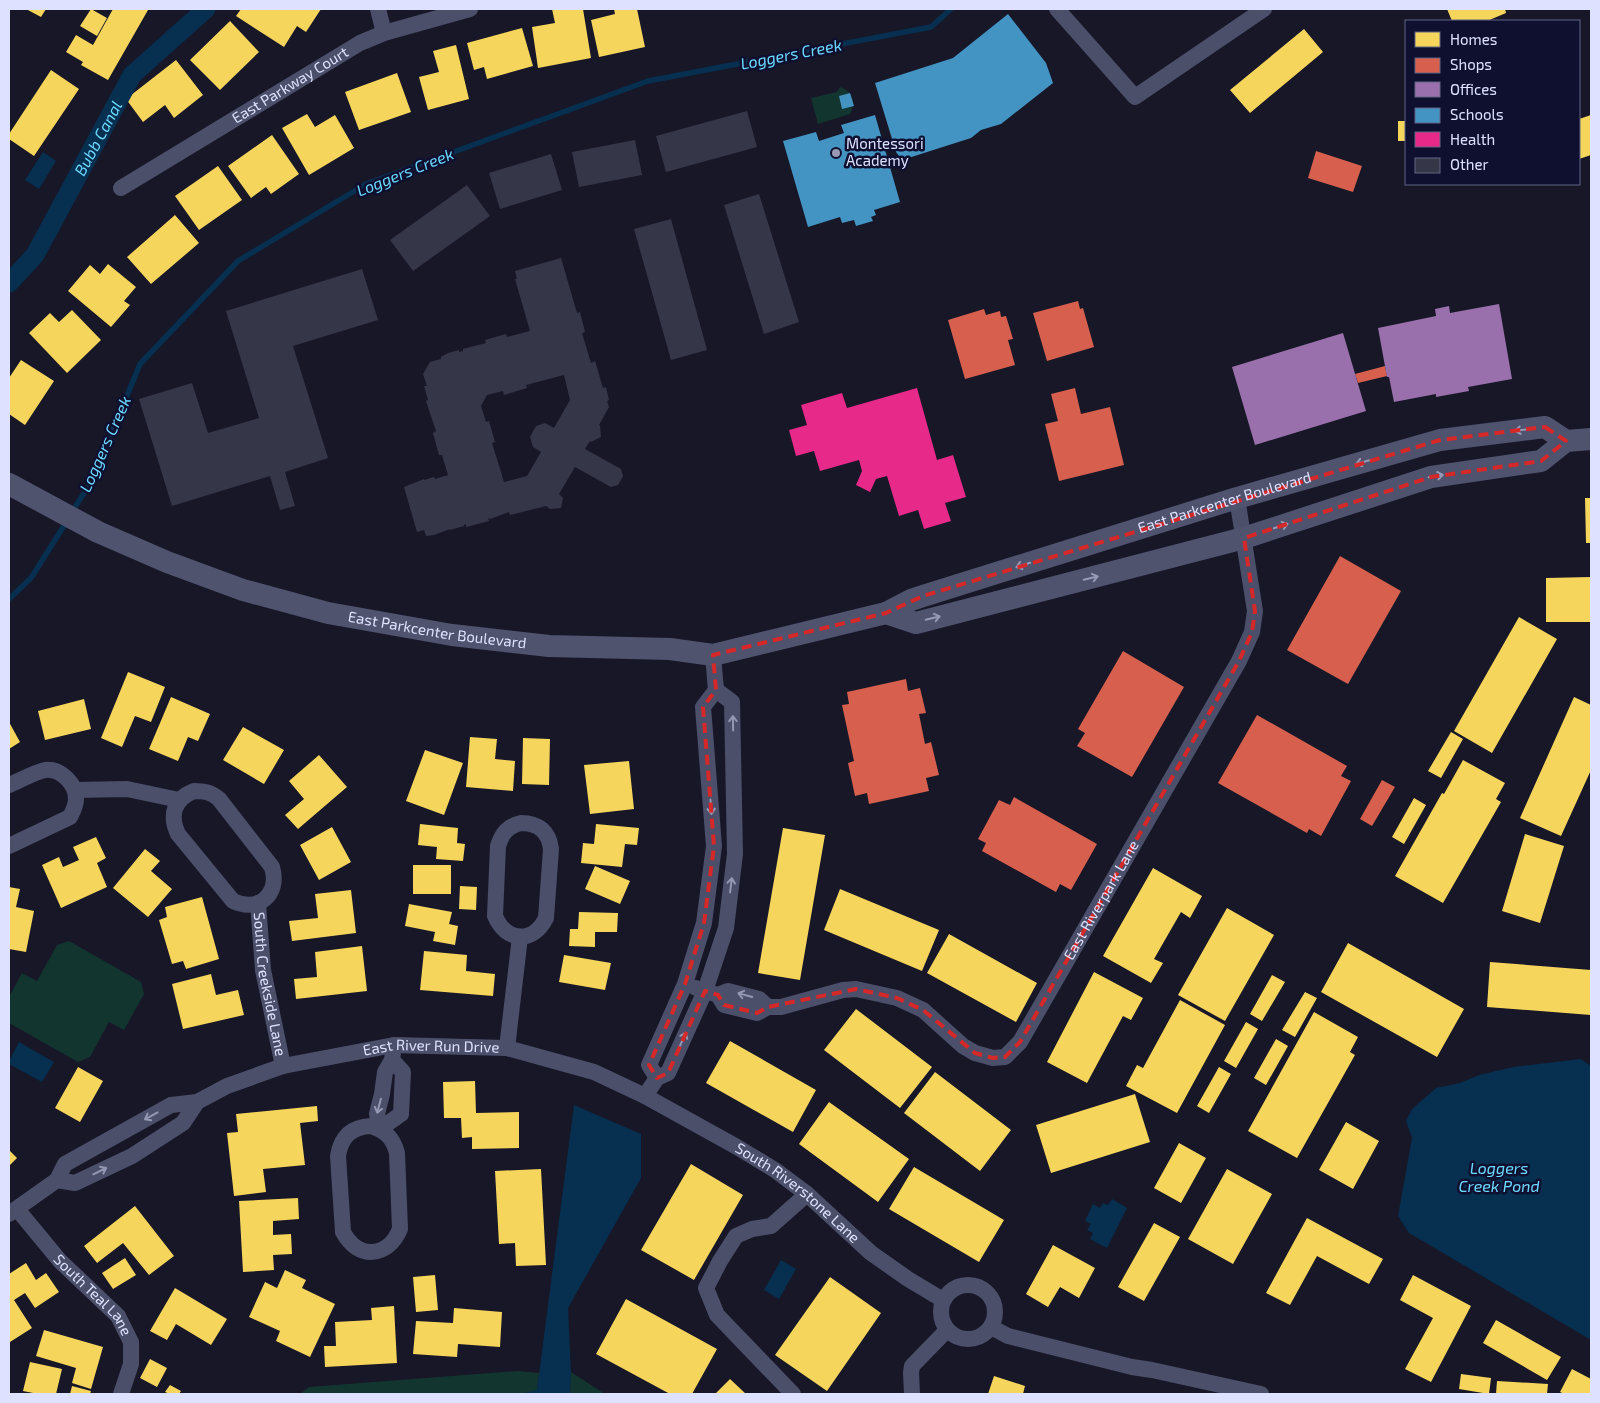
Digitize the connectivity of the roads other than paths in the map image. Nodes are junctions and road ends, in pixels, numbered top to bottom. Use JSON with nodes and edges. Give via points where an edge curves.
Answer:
{"nodes":[{"id":1,"x":378,"y":9,"type":"edge"},
{"id":2,"x":470,"y":9,"type":"edge"},
{"id":3,"x":1057,"y":9,"type":"edge"},
{"id":4,"x":1264,"y":9,"type":"edge"},
{"id":5,"x":384,"y":33,"type":"junction"},
{"id":6,"x":121,"y":188,"type":"dead end"},
{"id":7,"x":1591,"y":439,"type":"edge"},
{"id":8,"x":1566,"y":441,"type":"junction"},
{"id":9,"x":9,"y":484,"type":"edge"},
{"id":10,"x":1237,"y":498,"type":"junction"},
{"id":11,"x":1244,"y":538,"type":"junction"},
{"id":12,"x":886,"y":613,"type":"junction"},
{"id":13,"x":713,"y":655,"type":"junction"},
{"id":14,"x":716,"y":690,"type":"junction"},
{"id":15,"x":9,"y":785,"type":"edge"},
{"id":16,"x":75,"y":790,"type":"junction"},
{"id":17,"x":179,"y":800,"type":"junction"},
{"id":18,"x":9,"y":846,"type":"edge"},
{"id":19,"x":258,"y":903,"type":"junction"},
{"id":20,"x":520,"y":937,"type":"junction"},
{"id":21,"x":685,"y":984,"type":"junction"},
{"id":22,"x":711,"y":993,"type":"junction"},
{"id":23,"x":506,"y":1048,"type":"junction"},
{"id":24,"x":393,"y":1053,"type":"junction"},
{"id":25,"x":283,"y":1066,"type":"junction"},
{"id":26,"x":657,"y":1078,"type":"junction"},
{"id":27,"x":645,"y":1096,"type":"junction"},
{"id":28,"x":197,"y":1102,"type":"junction"},
{"id":29,"x":380,"y":1129,"type":"junction"},
{"id":30,"x":57,"y":1180,"type":"junction"},
{"id":31,"x":807,"y":1194,"type":"junction"},
{"id":32,"x":13,"y":1212,"type":"edge"},
{"id":33,"x":943,"y":1300,"type":"junction"},
{"id":34,"x":991,"y":1327,"type":"junction"},
{"id":35,"x":947,"y":1330,"type":"junction"},
{"id":36,"x":120,"y":1394,"type":"edge"},
{"id":37,"x":793,"y":1394,"type":"edge"},
{"id":38,"x":912,"y":1394,"type":"edge"},
{"id":39,"x":1261,"y":1394,"type":"edge"}],
"edges":[{"from":1,"to":5,"type":"street"},
{"from":2,"to":5,"type":"street","name":"East Parkway Court"},
{"from":3,"to":4,"type":"street","via":[[1135,97]]},
{"from":5,"to":6,"type":"street","name":"East Parkway Court","via":[[360,43]]},
{"from":7,"to":8,"type":"main road"},
{"from":8,"to":10,"type":"main road","name":"East Parkcenter Boulevard","one_way":true,"via":[[1545,427],[1440,440]]},
{"from":11,"to":8,"type":"main road","one_way":true,"via":[[1431,477],[1542,461]]},
{"from":9,"to":13,"type":"main road","name":"East Parkcenter Boulevard","via":[[98,532],[167,562],[243,590],[328,613],[461,636],[549,646],[670,649]]},
{"from":10,"to":11,"type":"street","name":"East Riverpark Lane"},
{"from":10,"to":12,"type":"main road","name":"East Parkcenter Boulevard","one_way":true,"via":[[910,600]]},
{"from":12,"to":11,"type":"main road","one_way":true,"via":[[916,623]]},
{"from":11,"to":22,"type":"street","name":"East Riverpark Lane","via":[[1254,611],[1252,632],[1240,662],[1062,972],[1010,1053],[993,1058],[975,1053],[923,1010],[897,998],[856,988],[781,1007],[768,1007],[757,1013],[724,1005]]},
{"from":12,"to":13,"type":"main road","name":"East Parkcenter Boulevard"},
{"from":13,"to":14,"type":"street"},
{"from":14,"to":21,"type":"street","one_way":true,"via":[[703,707],[714,846],[704,924]]},
{"from":22,"to":14,"type":"street","one_way":true,"via":[[726,928],[735,854],[732,702]]},
{"from":15,"to":16,"type":"street","via":[[45,770],[63,775]]},
{"from":16,"to":17,"type":"street","via":[[127,789]]},
{"from":16,"to":18,"type":"street","via":[[76,799],[70,817]]},
{"from":17,"to":19,"type":"street","name":"South Creekside Lane","via":[[173,817],[178,834],[233,901],[241,905]]},
{"from":17,"to":19,"type":"street","name":"South Creekside Lane","via":[[194,791],[212,793],[272,867],[274,884],[266,899]]},
{"from":19,"to":25,"type":"street","name":"South Creekside Lane","via":[[263,970]]},
{"from":20,"to":20,"type":"street","via":[[504,930],[495,916],[500,838],[506,830],[522,822],[539,827],[546,833],[551,850],[546,918],[536,932]]},
{"from":20,"to":23,"type":"street"},
{"from":21,"to":22,"type":"street","name":"East Riverpark Lane"},
{"from":21,"to":26,"type":"street","via":[[648,1066]]},
{"from":26,"to":22,"type":"street","one_way":true,"via":[[668,1073]]},
{"from":23,"to":24,"type":"street","name":"East River Run Drive"},
{"from":23,"to":27,"type":"street","name":"East River Run Drive","via":[[594,1072]]},
{"from":24,"to":25,"type":"street","name":"East River Run Drive"},
{"from":24,"to":29,"type":"street","one_way":true,"via":[[385,1072],[377,1114]]},
{"from":24,"to":29,"type":"street","via":[[403,1072],[401,1114]]},
{"from":25,"to":28,"type":"street","name":"East River Run Drive","via":[[226,1086]]},
{"from":26,"to":27,"type":"street"},
{"from":27,"to":31,"type":"street","name":"South Riverstone Lane","via":[[737,1147]]},
{"from":28,"to":30,"type":"street","name":"East River Run Drive","one_way":true,"via":[[170,1105],[65,1164]]},
{"from":30,"to":28,"type":"street","name":"East River Run Drive","one_way":true,"via":[[75,1183],[132,1156],[183,1123]]},
{"from":29,"to":29,"type":"street","via":[[389,1135],[397,1153],[400,1229],[390,1245],[373,1252],[355,1247],[343,1232],[338,1156],[344,1138],[352,1130],[371,1126]]},
{"from":30,"to":32,"type":"street","name":"East River Run Drive"},
{"from":31,"to":33,"type":"street","name":"South Riverstone Lane","via":[[871,1253]]},
{"from":31,"to":37,"type":"street","via":[[771,1226],[736,1236],[706,1288],[717,1315]]},
{"from":32,"to":36,"type":"street","name":"South Teal Lane","via":[[118,1316],[131,1342],[131,1364]]},
{"from":33,"to":34,"type":"street","via":[[958,1287],[976,1286],[984,1290],[994,1305]]},
{"from":33,"to":35,"type":"street","via":[[941,1314]]},
{"from":34,"to":35,"type":"street","via":[[981,1337],[972,1340],[963,1340]]},
{"from":34,"to":39,"type":"street","via":[[1008,1336],[1132,1367]]},
{"from":35,"to":38,"type":"street","via":[[912,1366]]}]}
